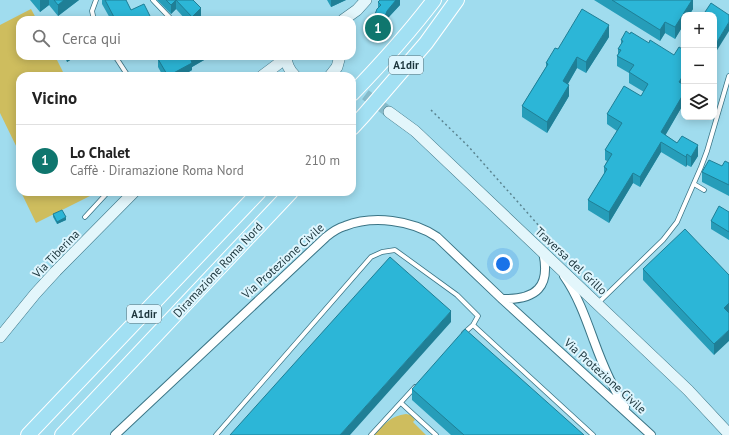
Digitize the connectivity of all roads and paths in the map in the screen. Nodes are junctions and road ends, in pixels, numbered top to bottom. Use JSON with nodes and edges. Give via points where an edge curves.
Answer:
{"nodes":[{"id":1,"x":96,"y":0,"type":"edge"},
{"id":2,"x":153,"y":0,"type":"edge"},
{"id":3,"x":366,"y":0,"type":"edge"},
{"id":4,"x":434,"y":0,"type":"edge"},
{"id":5,"x":457,"y":0,"type":"edge"},
{"id":6,"x":357,"y":10,"type":"junction"},
{"id":7,"x":93,"y":16,"type":"edge"},
{"id":8,"x":168,"y":16,"type":"edge"},
{"id":9,"x":349,"y":16,"type":"edge"},
{"id":10,"x":353,"y":16,"type":"edge"},
{"id":11,"x":117,"y":60,"type":"edge"},
{"id":12,"x":282,"y":60,"type":"edge"},
{"id":13,"x":287,"y":60,"type":"edge"},
{"id":14,"x":339,"y":60,"type":"edge"},
{"id":15,"x":125,"y":72,"type":"edge"},
{"id":16,"x":267,"y":72,"type":"edge"},
{"id":17,"x":292,"y":72,"type":"edge"},
{"id":18,"x":335,"y":72,"type":"edge"},
{"id":19,"x":729,"y":79,"type":"edge"},
{"id":20,"x":356,"y":90,"type":"edge"},
{"id":21,"x":431,"y":110,"type":"dead end"},
{"id":22,"x":389,"y":112,"type":"tunnel mouth"},
{"id":23,"x":356,"y":124,"type":"edge"},
{"id":24,"x":694,"y":184,"type":"junction"},
{"id":25,"x":704,"y":190,"type":"dead end"},
{"id":26,"x":104,"y":196,"type":"edge"},
{"id":27,"x":130,"y":196,"type":"edge"},
{"id":28,"x":255,"y":196,"type":"edge"},
{"id":29,"x":287,"y":196,"type":"edge"},
{"id":30,"x":85,"y":217,"type":"dead end"},
{"id":31,"x":542,"y":252,"type":"junction"},
{"id":32,"x":557,"y":266,"type":"junction"},
{"id":33,"x":589,"y":282,"type":"dead end"},
{"id":34,"x":502,"y":298,"type":"junction"},
{"id":35,"x":597,"y":304,"type":"junction"},
{"id":36,"x":473,"y":325,"type":"junction"},
{"id":37,"x":0,"y":336,"type":"edge"},
{"id":38,"x":459,"y":338,"type":"edge"},
{"id":39,"x":420,"y":381,"type":"edge"},
{"id":40,"x":401,"y":403,"type":"junction"},
{"id":41,"x":631,"y":417,"type":"junction"},
{"id":42,"x":729,"y":434,"type":"edge"},
{"id":43,"x":28,"y":435,"type":"edge"},
{"id":44,"x":62,"y":435,"type":"edge"},
{"id":45,"x":115,"y":435,"type":"edge"},
{"id":46,"x":216,"y":435,"type":"edge"},
{"id":47,"x":371,"y":435,"type":"edge"},
{"id":48,"x":436,"y":435,"type":"edge"},
{"id":49,"x":592,"y":435,"type":"edge"},
{"id":50,"x":651,"y":435,"type":"edge"}],
"edges":[{"from":1,"to":7,"type":"lane"},
{"from":2,"to":8,"type":"lane"},
{"from":3,"to":6,"type":"main road"},
{"from":4,"to":20,"type":"highway","number":"A1dir","via":[[389,55]]},
{"from":5,"to":23,"type":"highway","number":"A1dir","via":[[426,43]]},
{"from":6,"to":9,"type":"main road"},
{"from":6,"to":10,"type":"main road"},
{"from":11,"to":15,"type":"lane"},
{"from":12,"to":16,"type":"main road"},
{"from":13,"to":17,"type":"main road"},
{"from":14,"to":18,"type":"main road"},
{"from":19,"to":24,"type":"lane","via":[[707,152]]},
{"from":21,"to":33,"type":"path","via":[[468,146]]},
{"from":22,"to":31,"type":"main road","name":"Traversa del Grillo","via":[[415,131]]},
{"from":24,"to":25,"type":"lane"},
{"from":24,"to":35,"type":"lane","via":[[679,217],[663,240]]},
{"from":26,"to":30,"type":"lane"},
{"from":27,"to":37,"type":"main road","name":"Via Tiberina","via":[[39,290]]},
{"from":28,"to":43,"type":"highway","name":"Diramazione Roma Nord","number":"A1dir"},
{"from":29,"to":44,"type":"highway","name":"Diramazione Roma Nord","number":"A1dir"},
{"from":31,"to":32,"type":"main road","name":"Traversa del Grillo"},
{"from":31,"to":34,"type":"street","via":[[545,270],[541,286],[526,296]]},
{"from":32,"to":35,"type":"main road","name":"Traversa del Grillo"},
{"from":32,"to":41,"type":"street","via":[[582,309],[596,348]]},
{"from":34,"to":41,"type":"street","name":"Via Protezione Civile"},
{"from":34,"to":45,"type":"street","name":"Via Protezione Civile","via":[[442,241],[419,227],[385,221],[364,221],[346,225],[326,236]]},
{"from":35,"to":42,"type":"main road","name":"Traversa del Grillo","via":[[688,390]]},
{"from":36,"to":38,"type":"lane"},
{"from":36,"to":46,"type":"lane","via":[[478,316],[457,295],[395,250],[382,252],[372,257]]},
{"from":36,"to":49,"type":"lane"},
{"from":39,"to":40,"type":"lane"},
{"from":40,"to":47,"type":"lane"},
{"from":40,"to":48,"type":"lane"},
{"from":41,"to":50,"type":"street","name":"Via Protezione Civile"}]}
